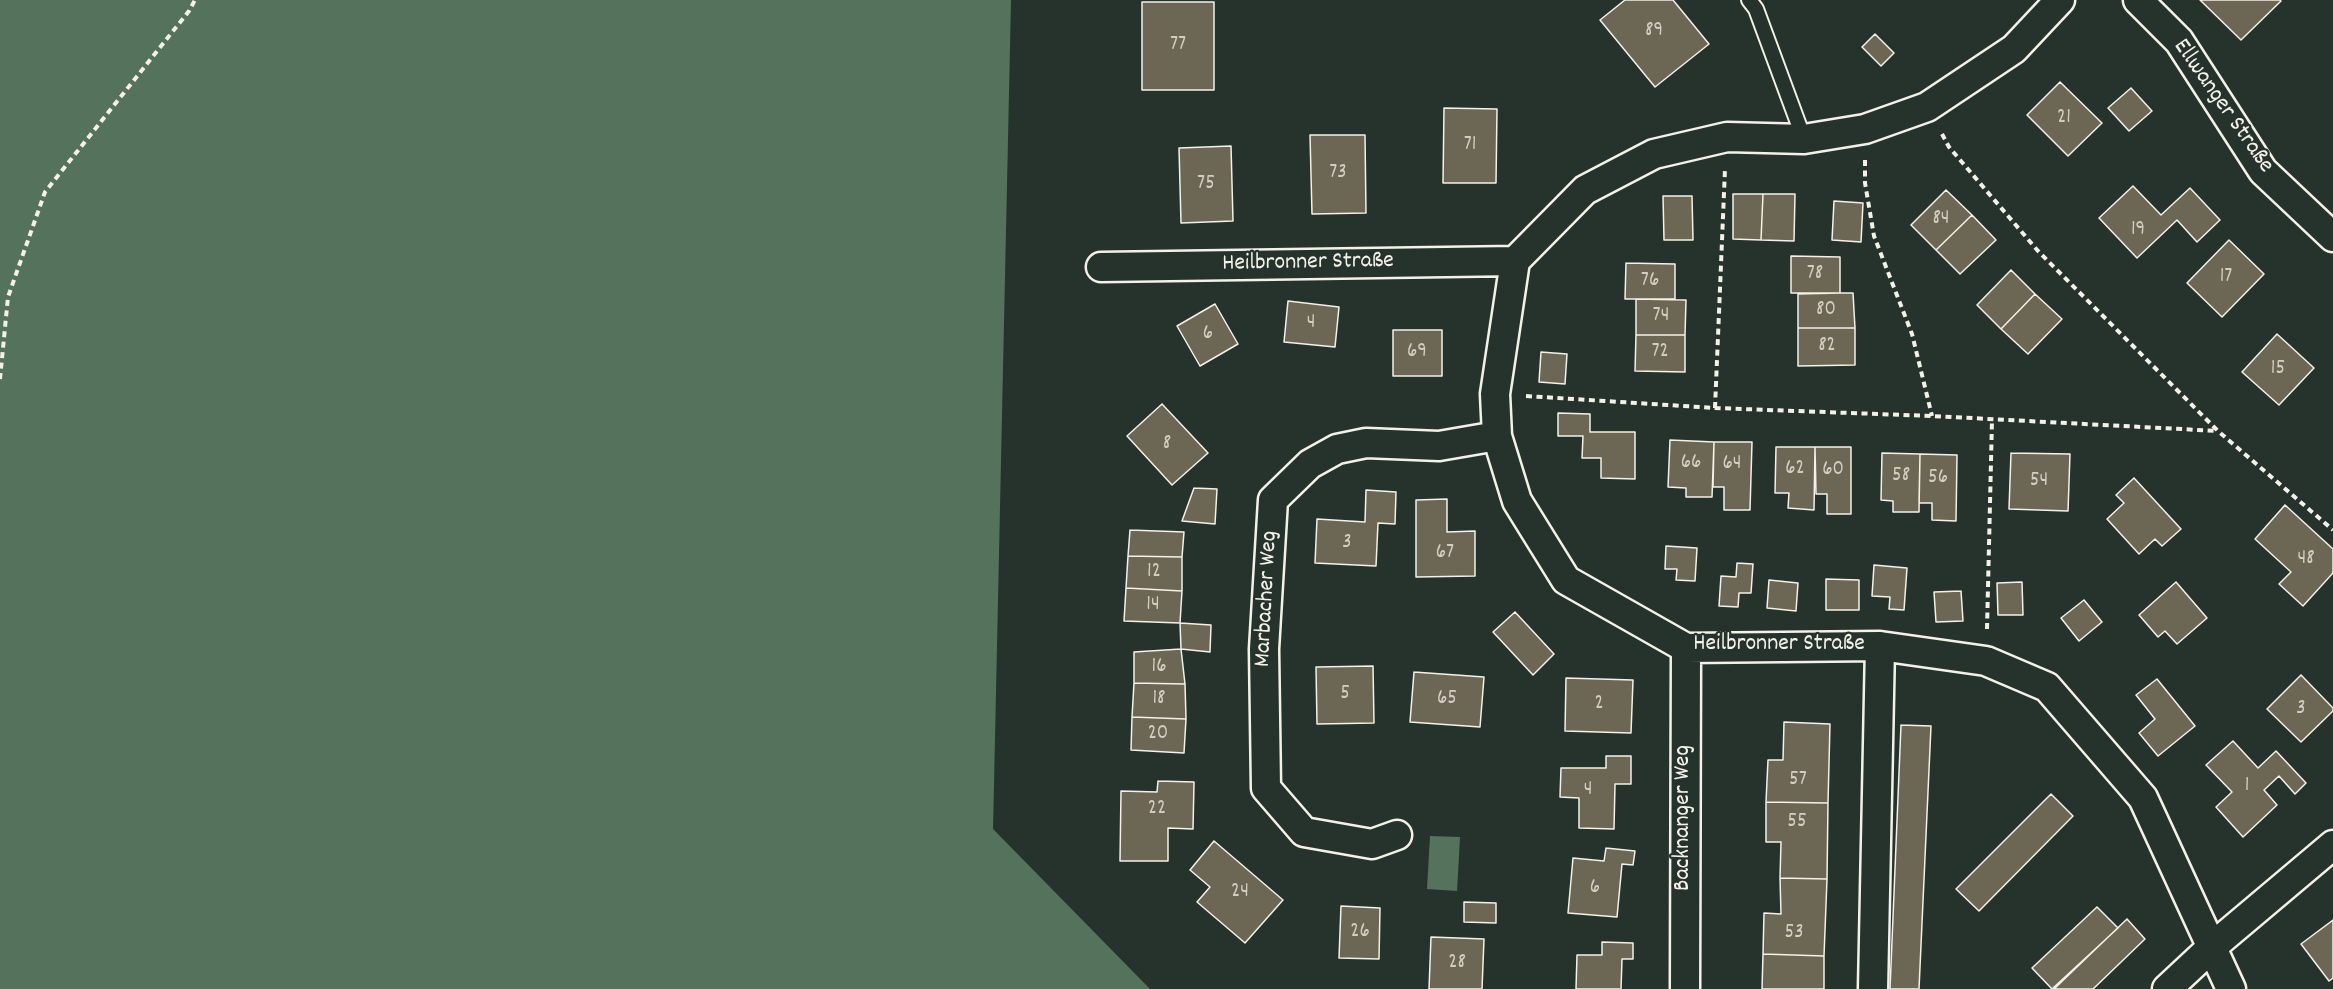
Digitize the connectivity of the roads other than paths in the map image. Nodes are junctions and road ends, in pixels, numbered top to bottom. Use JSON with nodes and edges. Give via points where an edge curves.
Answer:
{"nodes":[{"id":1,"x":1749,"y":0,"type":"edge"},
{"id":2,"x":2060,"y":0,"type":"edge"},
{"id":3,"x":2138,"y":0,"type":"edge"},
{"id":4,"x":1804,"y":139,"type":"junction"},
{"id":5,"x":2333,"y":237,"type":"edge"},
{"id":6,"x":1515,"y":261,"type":"junction"},
{"id":7,"x":1101,"y":267,"type":"dead end"},
{"id":8,"x":1497,"y":436,"type":"junction"},
{"id":9,"x":1880,"y":646,"type":"junction"},
{"id":10,"x":1686,"y":648,"type":"junction"},
{"id":11,"x":1397,"y":835,"type":"dead end"},
{"id":12,"x":2333,"y":844,"type":"edge"},
{"id":13,"x":2212,"y":947,"type":"junction"},
{"id":14,"x":1685,"y":989,"type":"edge"},
{"id":15,"x":1873,"y":989,"type":"edge"},
{"id":16,"x":2167,"y":989,"type":"edge"},
{"id":17,"x":2230,"y":989,"type":"edge"}],
"edges":[{"from":1,"to":4,"type":"lane","via":[[1756,9]]},
{"from":2,"to":4,"type":"street","via":[[2014,49],[1927,107],[1865,129]]},
{"from":3,"to":5,"type":"street","name":"Ellwanger Straße","via":[[2179,41],[2264,171]]},
{"from":4,"to":6,"type":"street","via":[[1727,137],[1654,154],[1585,190]]},
{"from":6,"to":7,"type":"street","name":"Heilbronner Straße"},
{"from":6,"to":8,"type":"street","name":"Heilbronner Straße","via":[[1495,394]]},
{"from":8,"to":10,"type":"street","name":"Heilbronner Straße","via":[[1517,501],[1566,580]]},
{"from":8,"to":11,"type":"street","name":"Marbacher Weg","via":[[1439,446],[1366,443],[1337,449],[1310,464],[1273,500],[1264,649],[1266,788],[1304,832],[1372,844]]},
{"from":9,"to":10,"type":"street","name":"Heilbronner Straße"},
{"from":9,"to":13,"type":"street","name":"Heilbronner Straße","via":[[1986,661],[2047,687],[2144,798]]},
{"from":9,"to":15,"type":"street","name":"Heilbronner Straße"},
{"from":10,"to":14,"type":"street","name":"Backnanger Weg"},
{"from":12,"to":13,"type":"street"},
{"from":13,"to":16,"type":"street"},
{"from":13,"to":17,"type":"street","name":"Heilbronner Straße"}]}
